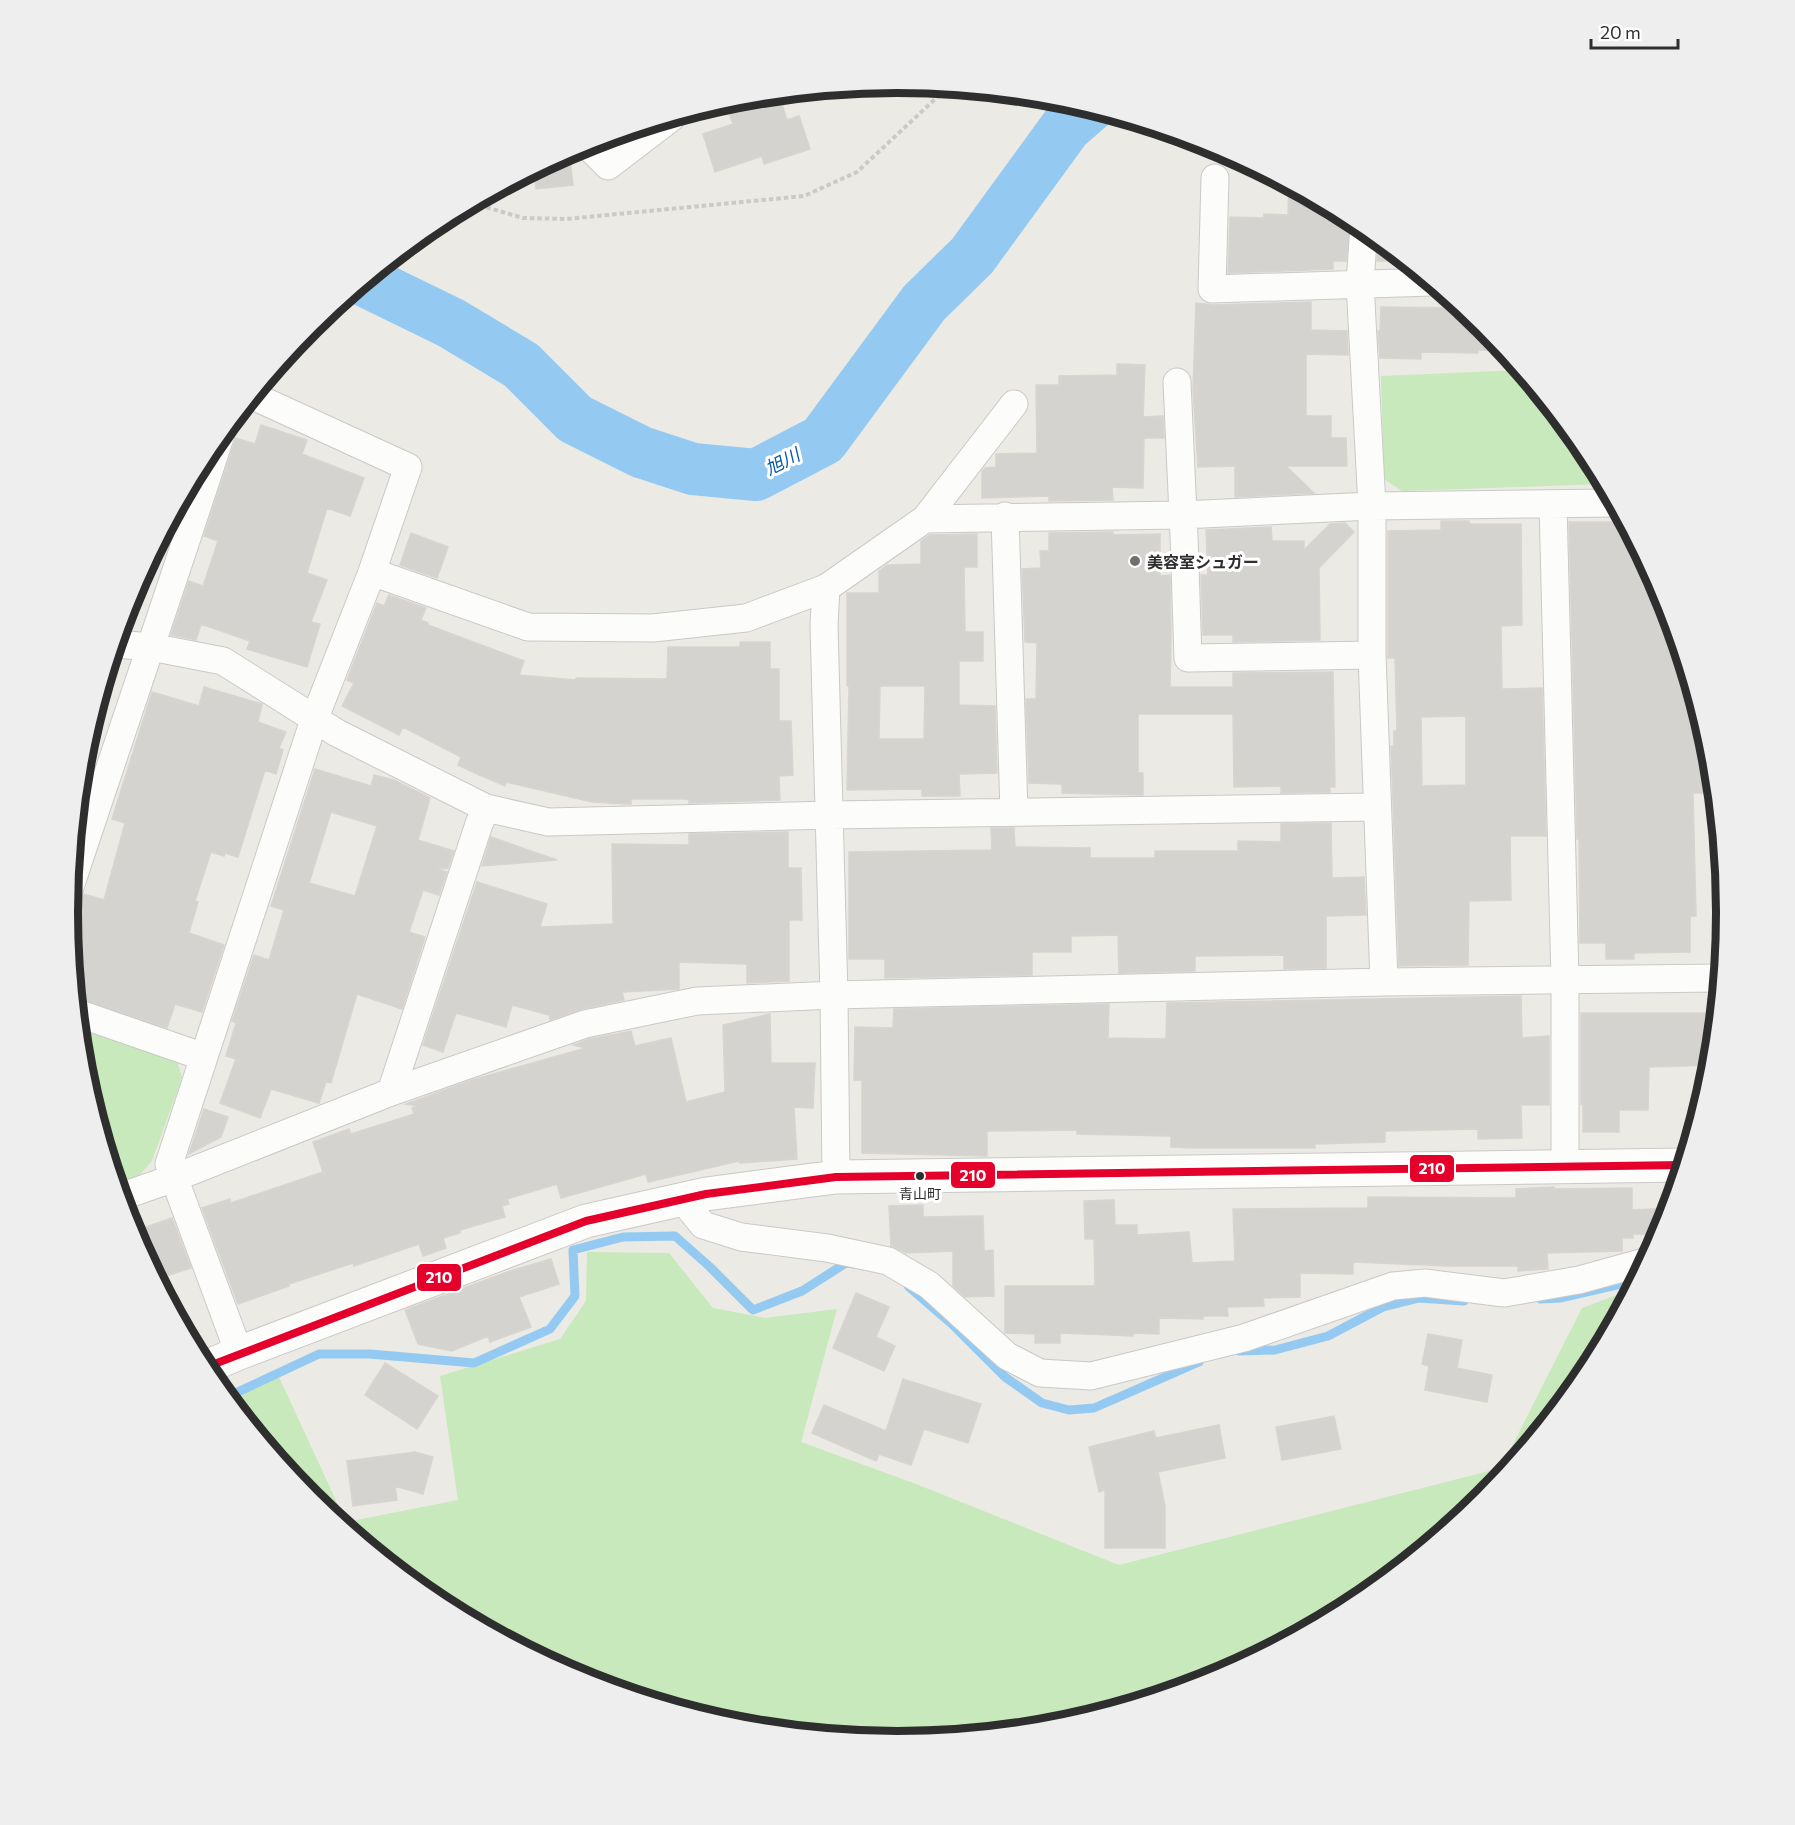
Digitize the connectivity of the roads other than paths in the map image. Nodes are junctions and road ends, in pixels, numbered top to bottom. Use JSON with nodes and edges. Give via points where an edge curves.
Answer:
{"nodes":[{"id":1,"x":656,"y":130,"type":"edge"},
{"id":2,"x":593,"y":151,"type":"edge"},
{"id":3,"x":1215,"y":178,"type":"dead end"},
{"id":4,"x":1363,"y":238,"type":"edge"},
{"id":5,"x":1421,"y":282,"type":"edge"},
{"id":6,"x":1360,"y":283,"type":"junction"},
{"id":7,"x":1176,"y":382,"type":"dead end"},
{"id":8,"x":259,"y":399,"type":"edge"},
{"id":9,"x":1014,"y":404,"type":"dead end"},
{"id":10,"x":210,"y":466,"type":"edge"},
{"id":11,"x":1607,"y":503,"type":"edge"},
{"id":12,"x":1553,"y":504,"type":"junction"},
{"id":13,"x":1372,"y":506,"type":"junction"},
{"id":14,"x":1182,"y":515,"type":"junction"},
{"id":15,"x":1005,"y":516,"type":"junction"},
{"id":16,"x":925,"y":519,"type":"junction"},
{"id":17,"x":372,"y":572,"type":"junction"},
{"id":18,"x":826,"y":588,"type":"junction"},
{"id":19,"x":123,"y":645,"type":"edge"},
{"id":20,"x":151,"y":647,"type":"junction"},
{"id":21,"x":1372,"y":655,"type":"junction"},
{"id":22,"x":314,"y":720,"type":"junction"},
{"id":23,"x":1376,"y":807,"type":"junction"},
{"id":24,"x":486,"y":808,"type":"junction"},
{"id":25,"x":1014,"y":812,"type":"junction"},
{"id":26,"x":830,"y":815,"type":"junction"},
{"id":27,"x":80,"y":857,"type":"edge"},
{"id":28,"x":1714,"y":978,"type":"edge"},
{"id":29,"x":1565,"y":981,"type":"junction"},
{"id":30,"x":1384,"y":982,"type":"junction"},
{"id":31,"x":834,"y":995,"type":"junction"},
{"id":32,"x":85,"y":1016,"type":"edge"},
{"id":33,"x":204,"y":1057,"type":"junction"},
{"id":34,"x":391,"y":1092,"type":"junction"},
{"id":35,"x":1677,"y":1165,"type":"edge"},
{"id":36,"x":1565,"y":1168,"type":"junction"},
{"id":37,"x":836,"y":1177,"type":"junction"},
{"id":38,"x":174,"y":1178,"type":"junction"},
{"id":39,"x":128,"y":1194,"type":"edge"},
{"id":40,"x":682,"y":1199,"type":"junction"},
{"id":41,"x":1637,"y":1264,"type":"edge"},
{"id":42,"x":239,"y":1353,"type":"junction"},
{"id":43,"x":214,"y":1364,"type":"edge"}],
"edges":[{"from":1,"to":2,"type":"street","via":[[608,166]]},
{"from":3,"to":6,"type":"street","via":[[1212,289]]},
{"from":4,"to":6,"type":"street"},
{"from":5,"to":6,"type":"street"},
{"from":6,"to":13,"type":"street"},
{"from":7,"to":14,"type":"street"},
{"from":8,"to":17,"type":"street","via":[[408,467]]},
{"from":9,"to":16,"type":"street"},
{"from":10,"to":20,"type":"street"},
{"from":11,"to":12,"type":"street"},
{"from":12,"to":13,"type":"street"},
{"from":12,"to":29,"type":"street"},
{"from":13,"to":14,"type":"street"},
{"from":13,"to":21,"type":"street"},
{"from":14,"to":15,"type":"street"},
{"from":14,"to":21,"type":"street","via":[[1188,658]]},
{"from":15,"to":16,"type":"street"},
{"from":15,"to":25,"type":"street"},
{"from":16,"to":18,"type":"street"},
{"from":17,"to":18,"type":"street","via":[[528,627],[652,628],[746,618]]},
{"from":17,"to":22,"type":"street"},
{"from":18,"to":26,"type":"street"},
{"from":19,"to":20,"type":"street"},
{"from":20,"to":22,"type":"street","via":[[223,661]]},
{"from":20,"to":27,"type":"street"},
{"from":21,"to":23,"type":"street"},
{"from":22,"to":24,"type":"street"},
{"from":22,"to":33,"type":"street"},
{"from":23,"to":25,"type":"street"},
{"from":23,"to":30,"type":"street"},
{"from":24,"to":26,"type":"street","via":[[548,822]]},
{"from":24,"to":34,"type":"street"},
{"from":25,"to":26,"type":"street"},
{"from":26,"to":31,"type":"street"},
{"from":28,"to":29,"type":"street"},
{"from":29,"to":30,"type":"street"},
{"from":29,"to":36,"type":"street"},
{"from":30,"to":31,"type":"street"},
{"from":31,"to":34,"type":"street","via":[[697,1001],[585,1024]]},
{"from":31,"to":37,"type":"street"},
{"from":32,"to":33,"type":"street"},
{"from":33,"to":38,"type":"street","via":[[169,1164]]},
{"from":34,"to":38,"type":"street"},
{"from":35,"to":36,"type":"street"},
{"from":36,"to":37,"type":"street"},
{"from":37,"to":40,"type":"street"},
{"from":38,"to":39,"type":"street"},
{"from":38,"to":42,"type":"street"},
{"from":40,"to":41,"type":"street","via":[[703,1225],[732,1234],[888,1261],[929,1285],[1007,1356],[1040,1373],[1091,1376],[1245,1338],[1393,1286],[1425,1283],[1504,1293],[1579,1280]]},
{"from":40,"to":42,"type":"street","via":[[586,1221]]},
{"from":42,"to":43,"type":"street"}]}
